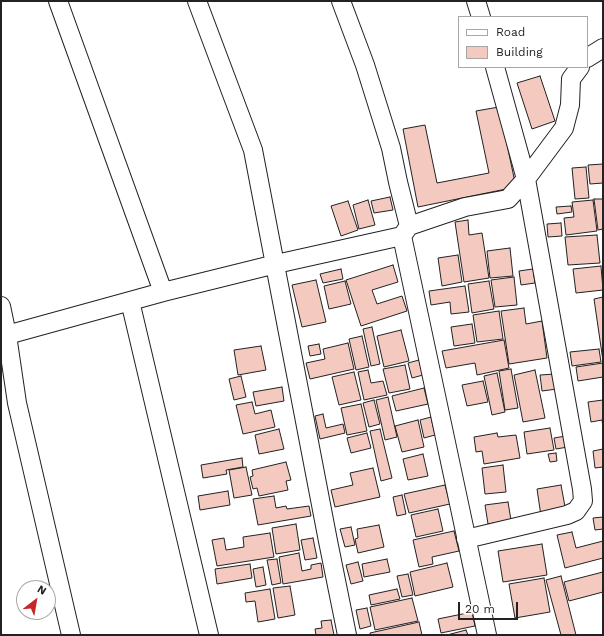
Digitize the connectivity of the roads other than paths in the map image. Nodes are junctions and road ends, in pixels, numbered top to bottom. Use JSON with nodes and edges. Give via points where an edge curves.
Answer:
{"nodes":[{"id":1,"x":58,"y":1,"type":"edge"},
{"id":2,"x":197,"y":1,"type":"edge"},
{"id":3,"x":341,"y":1,"type":"edge"},
{"id":4,"x":476,"y":1,"type":"edge"},
{"id":5,"x":481,"y":16,"type":"edge"},
{"id":6,"x":603,"y":48,"type":"edge"},
{"id":7,"x":588,"y":57,"type":"edge"},
{"id":8,"x":495,"y":68,"type":"edge"},
{"id":9,"x":579,"y":68,"type":"edge"},
{"id":10,"x":526,"y":180,"type":"junction"},
{"id":11,"x":405,"y":231,"type":"junction"},
{"id":12,"x":276,"y":264,"type":"junction"},
{"id":13,"x":163,"y":292,"type":"junction"},
{"id":14,"x":130,"y":301,"type":"junction"},
{"id":15,"x":1,"y":306,"type":"edge"},
{"id":16,"x":7,"y":336,"type":"junction"},
{"id":17,"x":9,"y":406,"type":"edge"},
{"id":18,"x":466,"y":538,"type":"junction"},
{"id":19,"x":71,"y":635,"type":"edge"},
{"id":20,"x":209,"y":635,"type":"edge"},
{"id":21,"x":347,"y":635,"type":"edge"},
{"id":22,"x":487,"y":635,"type":"edge"}],
"edges":[{"from":1,"to":13,"type":"street"},
{"from":2,"to":12,"type":"street","via":[[253,150]]},
{"from":3,"to":11,"type":"street","via":[[365,64],[391,148]]},
{"from":4,"to":5,"type":"street"},
{"from":6,"to":7,"type":"street"},
{"from":8,"to":10,"type":"street"},
{"from":9,"to":10,"type":"street","via":[[571,79],[570,105],[564,128]]},
{"from":10,"to":11,"type":"street","via":[[508,199],[465,207]]},
{"from":10,"to":18,"type":"street","via":[[583,501],[576,511],[567,515]]},
{"from":11,"to":12,"type":"street"},
{"from":11,"to":18,"type":"street"},
{"from":12,"to":13,"type":"street"},
{"from":12,"to":21,"type":"street"},
{"from":13,"to":14,"type":"street"},
{"from":14,"to":16,"type":"street"},
{"from":14,"to":20,"type":"street"},
{"from":15,"to":16,"type":"street"},
{"from":16,"to":17,"type":"street"},
{"from":17,"to":19,"type":"street"},
{"from":18,"to":22,"type":"street"}]}
